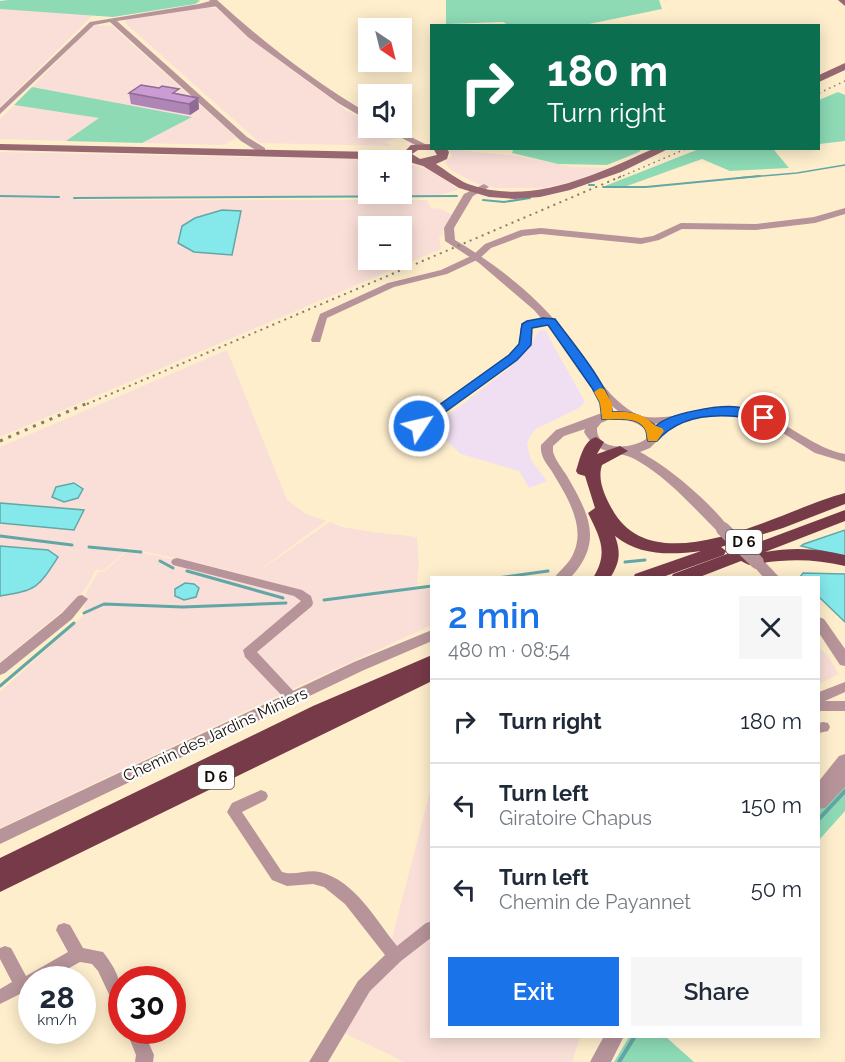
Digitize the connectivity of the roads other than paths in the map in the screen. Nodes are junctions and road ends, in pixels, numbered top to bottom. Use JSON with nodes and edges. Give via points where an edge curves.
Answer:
{"nodes":[{"id":1,"x":208,"y":3,"type":"edge"},
{"id":2,"x":111,"y":19,"type":"junction"},
{"id":3,"x":842,"y":68,"type":"edge"},
{"id":4,"x":820,"y":78,"type":"edge"},
{"id":5,"x":0,"y":112,"type":"edge"},
{"id":6,"x":358,"y":112,"type":"edge"},
{"id":7,"x":406,"y":138,"type":"edge"},
{"id":8,"x":244,"y":139,"type":"junction"},
{"id":9,"x":0,"y":146,"type":"edge"},
{"id":10,"x":234,"y":149,"type":"junction"},
{"id":11,"x":262,"y":150,"type":"junction"},
{"id":12,"x":418,"y":150,"type":"edge"},
{"id":13,"x":653,"y":150,"type":"edge"},
{"id":14,"x":660,"y":150,"type":"edge"},
{"id":15,"x":439,"y":154,"type":"edge"},
{"id":16,"x":424,"y":162,"type":"junction"},
{"id":17,"x":620,"y":167,"type":"junction"},
{"id":18,"x":481,"y":190,"type":"junction"},
{"id":19,"x":845,"y":211,"type":"edge"},
{"id":20,"x":476,"y":257,"type":"junction"},
{"id":21,"x":551,"y":322,"type":"junction"},
{"id":22,"x":316,"y":340,"type":"dead end"},
{"id":23,"x":598,"y":388,"type":"junction"},
{"id":24,"x":634,"y":417,"type":"junction"},
{"id":25,"x":600,"y":419,"type":"junction"},
{"id":26,"x":675,"y":420,"type":"junction"},
{"id":27,"x":419,"y":426,"type":"dead end"},
{"id":28,"x":560,"y":433,"type":"junction"},
{"id":29,"x":594,"y":440,"type":"junction"},
{"id":30,"x":651,"y":441,"type":"junction"},
{"id":31,"x":625,"y":451,"type":"junction"},
{"id":32,"x":845,"y":458,"type":"edge"},
{"id":33,"x":673,"y":481,"type":"junction"},
{"id":34,"x":845,"y":498,"type":"edge"},
{"id":35,"x":845,"y":502,"type":"edge"},
{"id":36,"x":845,"y":515,"type":"edge"},
{"id":37,"x":845,"y":561,"type":"edge"},
{"id":38,"x":177,"y":562,"type":"dead end"},
{"id":39,"x":563,"y":576,"type":"edge"},
{"id":40,"x":602,"y":576,"type":"edge"},
{"id":41,"x":647,"y":576,"type":"edge"},
{"id":42,"x":684,"y":576,"type":"edge"},
{"id":43,"x":697,"y":576,"type":"edge"},
{"id":44,"x":771,"y":576,"type":"edge"},
{"id":45,"x":82,"y":599,"type":"dead end"},
{"id":46,"x":820,"y":622,"type":"edge"},
{"id":47,"x":820,"y":623,"type":"edge"},
{"id":48,"x":430,"y":636,"type":"edge"},
{"id":49,"x":845,"y":641,"type":"edge"},
{"id":50,"x":430,"y":656,"type":"edge"},
{"id":51,"x":845,"y":661,"type":"edge"},
{"id":52,"x":430,"y":662,"type":"edge"},
{"id":53,"x":0,"y":670,"type":"edge"},
{"id":54,"x":430,"y":674,"type":"edge"},
{"id":55,"x":845,"y":687,"type":"edge"},
{"id":56,"x":292,"y":698,"type":"junction"},
{"id":57,"x":820,"y":698,"type":"edge"},
{"id":58,"x":820,"y":706,"type":"edge"},
{"id":59,"x":845,"y":706,"type":"edge"},
{"id":60,"x":845,"y":760,"type":"edge"},
{"id":61,"x":845,"y":777,"type":"edge"},
{"id":62,"x":164,"y":789,"type":"junction"},
{"id":63,"x":820,"y":792,"type":"edge"},
{"id":64,"x":261,"y":796,"type":"dead end"},
{"id":65,"x":820,"y":802,"type":"edge"},
{"id":66,"x":0,"y":837,"type":"edge"},
{"id":67,"x":0,"y":868,"type":"edge"},
{"id":68,"x":0,"y":883,"type":"edge"},
{"id":69,"x":64,"y":930,"type":"dead end"},
{"id":70,"x":430,"y":930,"type":"edge"},
{"id":71,"x":5,"y":953,"type":"dead end"},
{"id":72,"x":78,"y":956,"type":"junction"},
{"id":73,"x":395,"y":956,"type":"junction"},
{"id":74,"x":59,"y":966,"type":"edge"},
{"id":75,"x":18,"y":969,"type":"edge"},
{"id":76,"x":108,"y":974,"type":"edge"},
{"id":77,"x":18,"y":988,"type":"edge"},
{"id":78,"x":0,"y":997,"type":"edge"},
{"id":79,"x":614,"y":1038,"type":"edge"},
{"id":80,"x":140,"y":1044,"type":"edge"},
{"id":81,"x":144,"y":1062,"type":"edge"},
{"id":82,"x":318,"y":1062,"type":"edge"},
{"id":83,"x":600,"y":1062,"type":"edge"}],
"edges":[{"from":1,"to":2,"type":"street"},
{"from":1,"to":6,"type":"street"},
{"from":2,"to":5,"type":"street","via":[[92,23]]},
{"from":2,"to":8,"type":"street"},
{"from":3,"to":4,"type":"main road"},
{"from":7,"to":12,"type":"street"},
{"from":8,"to":10,"type":"street","via":[[243,146]]},
{"from":8,"to":11,"type":"street"},
{"from":9,"to":10,"type":"main road"},
{"from":9,"to":12,"type":"main road","via":[[377,155]]},
{"from":10,"to":11,"type":"main road"},
{"from":11,"to":12,"type":"main road"},
{"from":12,"to":16,"type":"main road"},
{"from":13,"to":17,"type":"main road"},
{"from":14,"to":17,"type":"main road"},
{"from":15,"to":16,"type":"main road"},
{"from":15,"to":18,"type":"main road","via":[[446,171]]},
{"from":16,"to":18,"type":"main road","via":[[458,183]]},
{"from":17,"to":18,"type":"main road","via":[[570,187],[536,194]]},
{"from":18,"to":20,"type":"street","via":[[448,232],[450,241]]},
{"from":19,"to":20,"type":"street","via":[[815,220],[756,227],[681,226],[641,241],[529,231],[488,246]]},
{"from":20,"to":21,"type":"street"},
{"from":20,"to":22,"type":"street","via":[[444,272],[391,285],[323,316]]},
{"from":21,"to":23,"type":"street"},
{"from":21,"to":27,"type":"street","via":[[529,324],[520,351]]},
{"from":23,"to":24,"type":"street"},
{"from":23,"to":25,"type":"street","via":[[606,403]]},
{"from":24,"to":25,"type":"street"},
{"from":24,"to":26,"type":"street","via":[[657,422]]},
{"from":24,"to":30,"type":"street","via":[[652,429]]},
{"from":25,"to":28,"type":"street"},
{"from":25,"to":29,"type":"street","via":[[590,429]]},
{"from":26,"to":30,"type":"street","via":[[664,425]]},
{"from":26,"to":32,"type":"street","via":[[722,411],[747,412],[771,421],[823,453]]},
{"from":28,"to":29,"type":"street","via":[[582,434]]},
{"from":28,"to":39,"type":"street","via":[[549,440],[546,450],[582,515],[585,537],[580,555]]},
{"from":29,"to":31,"type":"street"},
{"from":29,"to":40,"type":"highway","via":[[583,478],[613,552]]},
{"from":30,"to":31,"type":"street"},
{"from":30,"to":33,"type":"street","via":[[650,450]]},
{"from":31,"to":33,"type":"street","via":[[649,461]]},
{"from":31,"to":34,"type":"highway","via":[[609,453],[597,461],[593,483],[607,515],[620,532],[656,548],[719,542]]},
{"from":33,"to":44,"type":"street","bridge":true},
{"from":35,"to":41,"type":"highway","number":"D 6"},
{"from":36,"to":42,"type":"highway","number":"D 6"},
{"from":37,"to":43,"type":"highway","via":[[786,554]]},
{"from":38,"to":56,"type":"street","via":[[298,593],[307,599],[250,650]]},
{"from":45,"to":53,"type":"street","via":[[67,616]]},
{"from":46,"to":49,"type":"street"},
{"from":47,"to":51,"type":"street"},
{"from":48,"to":56,"type":"street","name":"Chemin des Jardins Miniers"},
{"from":50,"to":62,"type":"highway","via":[[255,735]]},
{"from":52,"to":62,"type":"highway","number":"D 6","via":[[320,711]]},
{"from":54,"to":68,"type":"highway","number":"D 6"},
{"from":55,"to":57,"type":"street"},
{"from":56,"to":66,"type":"street","name":"Chemin des Jardins Miniers"},
{"from":58,"to":59,"type":"street"},
{"from":60,"to":63,"type":"street"},
{"from":61,"to":65,"type":"street"},
{"from":62,"to":67,"type":"highway","number":"D 6"},
{"from":64,"to":73,"type":"street","via":[[234,812],[277,876],[286,880],[318,878],[339,889]]},
{"from":69,"to":72,"type":"street"},
{"from":70,"to":73,"type":"street"},
{"from":71,"to":75,"type":"street"},
{"from":72,"to":74,"type":"street"},
{"from":72,"to":76,"type":"street","via":[[97,957]]},
{"from":73,"to":82,"type":"street","via":[[364,986]]},
{"from":77,"to":78,"type":"street"},
{"from":79,"to":83,"type":"street"},
{"from":80,"to":81,"type":"street"}]}
